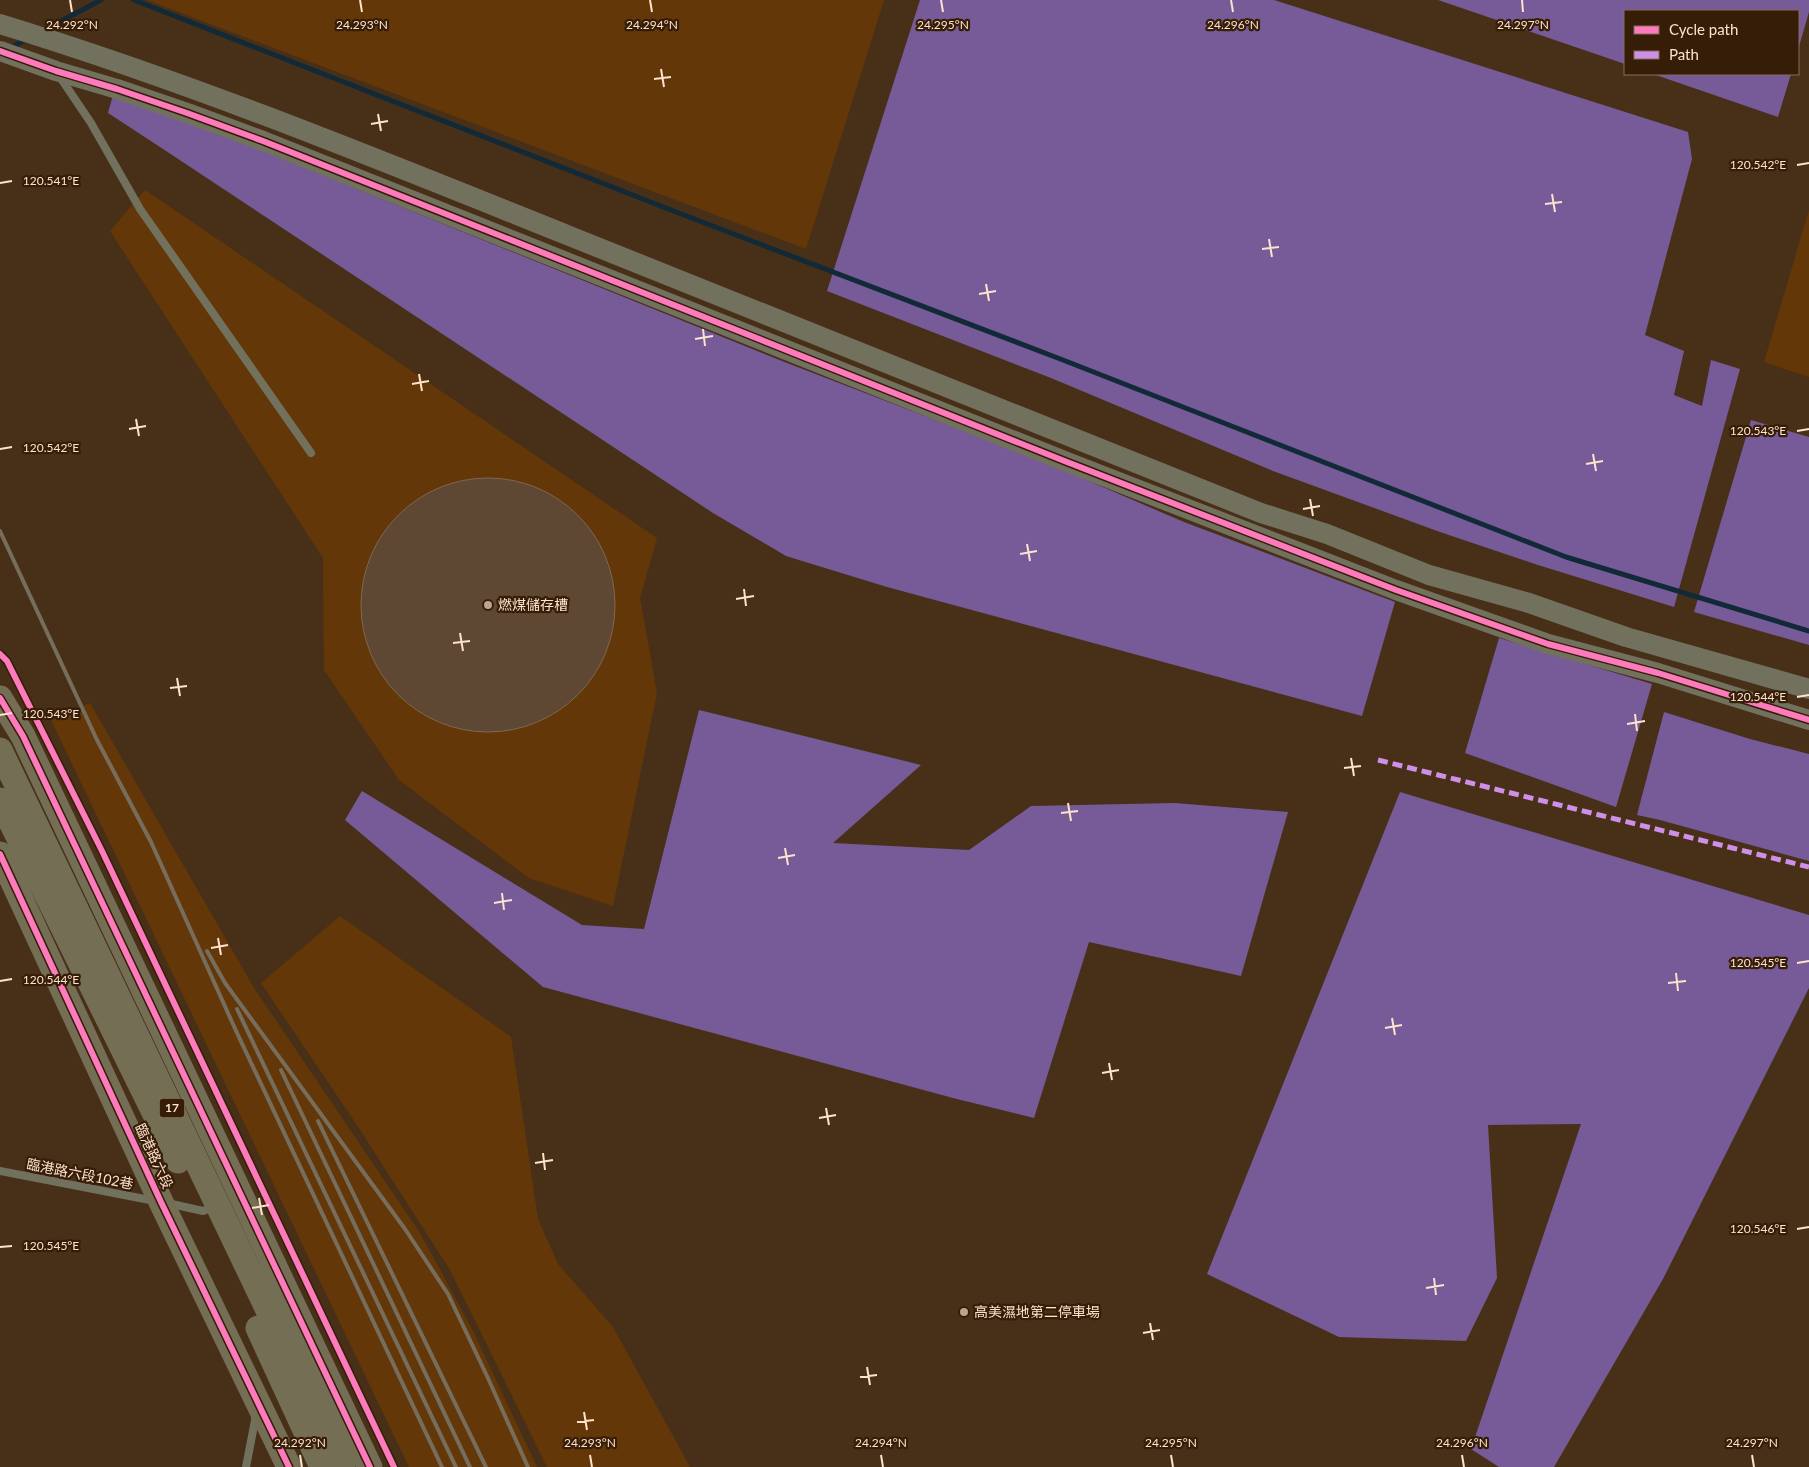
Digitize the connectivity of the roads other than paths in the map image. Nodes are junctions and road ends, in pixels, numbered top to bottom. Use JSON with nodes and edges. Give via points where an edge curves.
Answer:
{"nodes":[{"id":1,"x":0,"y":24,"type":"edge"},
{"id":2,"x":63,"y":43,"type":"junction"},
{"id":3,"x":0,"y":51,"type":"edge"},
{"id":4,"x":56,"y":71,"type":"junction"},
{"id":5,"x":422,"y":177,"type":"junction"},
{"id":6,"x":412,"y":200,"type":"junction"},
{"id":7,"x":809,"y":332,"type":"junction"},
{"id":8,"x":799,"y":355,"type":"junction"},
{"id":9,"x":311,"y":453,"type":"dead end"},
{"id":10,"x":1809,"y":689,"type":"edge"},
{"id":11,"x":0,"y":698,"type":"edge"},
{"id":12,"x":1809,"y":720,"type":"edge"},
{"id":13,"x":0,"y":750,"type":"edge"},
{"id":14,"x":0,"y":800,"type":"edge"},
{"id":15,"x":0,"y":854,"type":"edge"},
{"id":16,"x":0,"y":1171,"type":"edge"},
{"id":17,"x":224,"y":1201,"type":"junction"},
{"id":18,"x":161,"y":1202,"type":"junction"},
{"id":19,"x":259,"y":1404,"type":"junction"},
{"id":20,"x":246,"y":1467,"type":"edge"},
{"id":21,"x":289,"y":1467,"type":"edge"},
{"id":22,"x":322,"y":1467,"type":"edge"},
{"id":23,"x":343,"y":1467,"type":"edge"},
{"id":24,"x":370,"y":1467,"type":"edge"}],
"edges":[{"from":1,"to":2,"type":"street"},
{"from":2,"to":4,"type":"street"},
{"from":2,"to":5,"type":"street","via":[[183,84]]},
{"from":3,"to":4,"type":"street"},
{"from":4,"to":6,"type":"street","via":[[187,113]]},
{"from":4,"to":9,"type":"lane","via":[[91,122],[140,209]]},
{"from":5,"to":6,"type":"street"},
{"from":5,"to":7,"type":"street"},
{"from":6,"to":8,"type":"street"},
{"from":7,"to":8,"type":"street"},
{"from":7,"to":10,"type":"street","via":[[1261,513],[1327,534],[1429,575],[1529,603],[1626,637]]},
{"from":8,"to":12,"type":"street","via":[[1396,590],[1548,644]]},
{"from":11,"to":17,"type":"main road","name":"臨港路六段","number":"17","via":[[23,736]]},
{"from":13,"to":17,"type":"main road","name":"臨港路六段","number":"17"},
{"from":14,"to":17,"type":"main road","name":"臨港路六段","number":"17"},
{"from":15,"to":18,"type":"main road","name":"臨港路六段"},
{"from":16,"to":18,"type":"lane","name":"臨港路六段102巷"},
{"from":17,"to":18,"type":"lane","name":"臨港路六段102巷"},
{"from":17,"to":22,"type":"main road","name":"臨港路六段","number":"17"},
{"from":17,"to":23,"type":"main road","name":"臨港路六段","number":"17"},
{"from":17,"to":24,"type":"main road","name":"臨港路六段","number":"17"},
{"from":18,"to":19,"type":"main road","name":"臨港路六段"},
{"from":19,"to":20,"type":"lane"},
{"from":19,"to":21,"type":"main road","name":"臨港路六段"}]}
